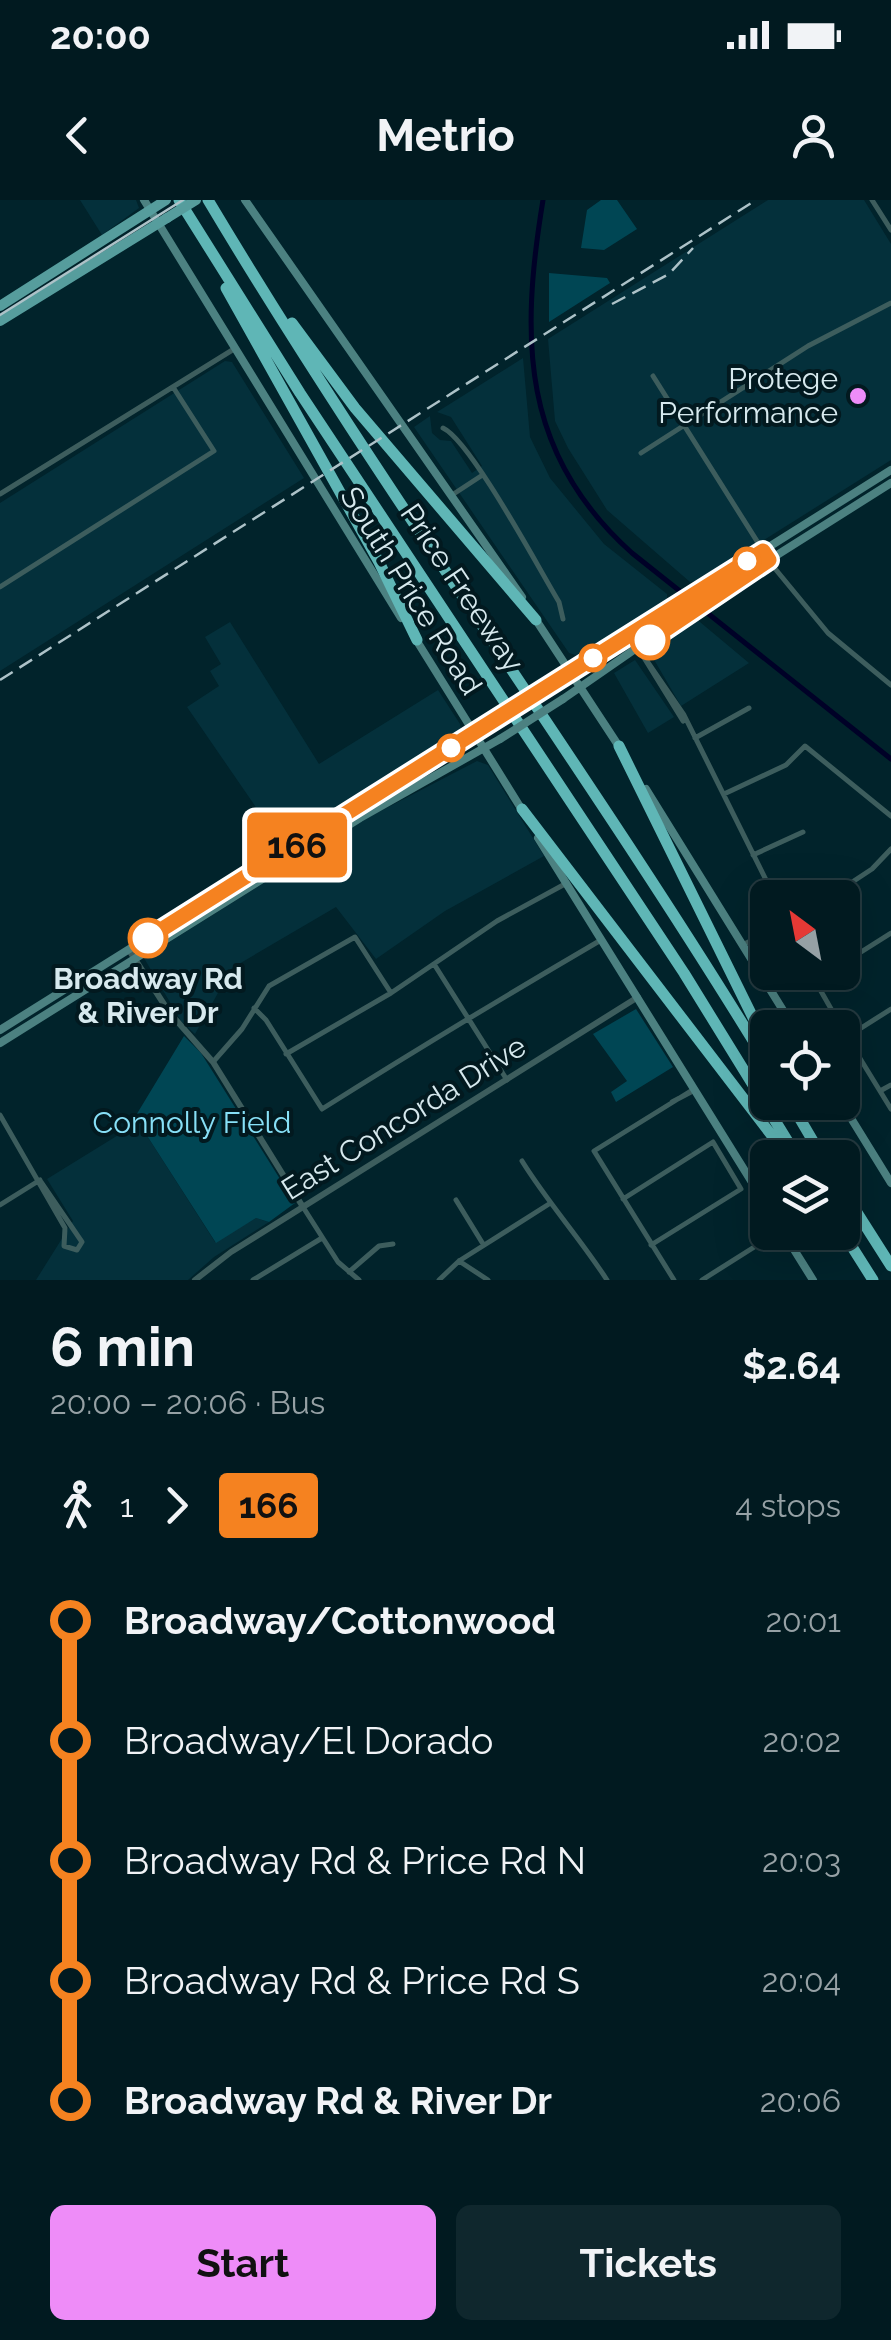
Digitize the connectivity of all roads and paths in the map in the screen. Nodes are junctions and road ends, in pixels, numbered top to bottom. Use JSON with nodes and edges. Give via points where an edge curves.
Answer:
{"nodes":[{"id":1,"x":179,"y":200,"type":"edge"},
{"id":2,"x":196,"y":200,"type":"edge"},
{"id":3,"x":208,"y":200,"type":"edge"},
{"id":4,"x":245,"y":200,"type":"edge"},
{"id":5,"x":872,"y":200,"type":"edge"},
{"id":6,"x":155,"y":204,"type":"edge"},
{"id":7,"x":163,"y":221,"type":"junction"},
{"id":8,"x":891,"y":230,"type":"edge"},
{"id":9,"x":202,"y":240,"type":"junction"},
{"id":10,"x":244,"y":261,"type":"junction"},
{"id":11,"x":891,"y":303,"type":"edge"},
{"id":12,"x":0,"y":306,"type":"edge"},
{"id":13,"x":0,"y":321,"type":"edge"},
{"id":14,"x":234,"y":349,"type":"junction"},
{"id":15,"x":652,"y":376,"type":"dead end"},
{"id":16,"x":174,"y":386,"type":"junction"},
{"id":17,"x":684,"y":426,"type":"junction"},
{"id":18,"x":443,"y":428,"type":"dead end"},
{"id":19,"x":641,"y":452,"type":"dead end"},
{"id":20,"x":891,"y":470,"type":"edge"},
{"id":21,"x":482,"y":476,"type":"junction"},
{"id":22,"x":891,"y":483,"type":"edge"},
{"id":23,"x":0,"y":494,"type":"edge"},
{"id":24,"x":452,"y":495,"type":"junction"},
{"id":25,"x":763,"y":551,"type":"junction"},
{"id":26,"x":769,"y":560,"type":"junction"},
{"id":27,"x":0,"y":587,"type":"edge"},
{"id":28,"x":681,"y":602,"type":"junction"},
{"id":29,"x":562,"y":618,"type":"dead end"},
{"id":30,"x":536,"y":620,"type":"junction"},
{"id":31,"x":416,"y":640,"type":"junction"},
{"id":32,"x":638,"y":648,"type":"junction"},
{"id":33,"x":571,"y":672,"type":"junction"},
{"id":34,"x":657,"y":683,"type":"junction"},
{"id":35,"x":891,"y":684,"type":"edge"},
{"id":36,"x":582,"y":687,"type":"junction"},
{"id":37,"x":666,"y":688,"type":"junction"},
{"id":38,"x":748,"y":708,"type":"dead end"},
{"id":39,"x":686,"y":723,"type":"junction"},
{"id":40,"x":474,"y":734,"type":"junction"},
{"id":41,"x":695,"y":738,"type":"junction"},
{"id":42,"x":619,"y":746,"type":"junction"},
{"id":43,"x":484,"y":750,"type":"junction"},
{"id":44,"x":724,"y":794,"type":"junction"},
{"id":45,"x":354,"y":809,"type":"junction"},
{"id":46,"x":522,"y":809,"type":"junction"},
{"id":47,"x":891,"y":816,"type":"edge"},
{"id":48,"x":360,"y":818,"type":"junction"},
{"id":49,"x":804,"y":832,"type":"dead end"},
{"id":50,"x":291,"y":849,"type":"junction"},
{"id":51,"x":891,"y":849,"type":"edge"},
{"id":52,"x":753,"y":855,"type":"junction"},
{"id":53,"x":297,"y":858,"type":"junction"},
{"id":54,"x":765,"y":880,"type":"edge"},
{"id":55,"x":855,"y":880,"type":"edge"},
{"id":56,"x":566,"y":884,"type":"junction"},
{"id":57,"x":891,"y":933,"type":"edge"},
{"id":58,"x":601,"y":940,"type":"junction"},
{"id":59,"x":750,"y":941,"type":"edge"},
{"id":60,"x":742,"y":945,"type":"junction"},
{"id":61,"x":130,"y":950,"type":"junction"},
{"id":62,"x":860,"y":953,"type":"edge"},
{"id":63,"x":135,"y":958,"type":"junction"},
{"id":64,"x":434,"y":964,"type":"junction"},
{"id":65,"x":391,"y":993,"type":"junction"},
{"id":66,"x":638,"y":997,"type":"junction"},
{"id":67,"x":254,"y":1008,"type":"junction"},
{"id":68,"x":891,"y":1009,"type":"edge"},
{"id":69,"x":783,"y":1010,"type":"edge"},
{"id":70,"x":750,"y":1012,"type":"edge"},
{"id":71,"x":470,"y":1019,"type":"junction"},
{"id":72,"x":860,"y":1028,"type":"edge"},
{"id":73,"x":0,"y":1030,"type":"edge"},
{"id":74,"x":750,"y":1037,"type":"edge"},
{"id":75,"x":0,"y":1043,"type":"edge"},
{"id":76,"x":286,"y":1054,"type":"junction"},
{"id":77,"x":860,"y":1057,"type":"edge"},
{"id":78,"x":213,"y":1062,"type":"junction"},
{"id":79,"x":507,"y":1080,"type":"junction"},
{"id":80,"x":891,"y":1085,"type":"edge"},
{"id":81,"x":694,"y":1089,"type":"junction"},
{"id":82,"x":880,"y":1092,"type":"junction"},
{"id":83,"x":891,"y":1109,"type":"edge"},
{"id":84,"x":0,"y":1115,"type":"edge"},
{"id":85,"x":852,"y":1120,"type":"edge"},
{"id":86,"x":3,"y":1128,"type":"edge"},
{"id":87,"x":775,"y":1140,"type":"edge"},
{"id":88,"x":787,"y":1140,"type":"edge"},
{"id":89,"x":522,"y":1161,"type":"dead end"},
{"id":90,"x":750,"y":1179,"type":"edge"},
{"id":91,"x":40,"y":1181,"type":"junction"},
{"id":92,"x":891,"y":1183,"type":"edge"},
{"id":93,"x":623,"y":1199,"type":"junction"},
{"id":94,"x":456,"y":1200,"type":"dead end"},
{"id":95,"x":549,"y":1204,"type":"junction"},
{"id":96,"x":0,"y":1205,"type":"edge"},
{"id":97,"x":303,"y":1208,"type":"junction"},
{"id":98,"x":860,"y":1215,"type":"edge"},
{"id":99,"x":322,"y":1238,"type":"junction"},
{"id":100,"x":392,"y":1244,"type":"dead end"},
{"id":101,"x":484,"y":1244,"type":"junction"},
{"id":102,"x":652,"y":1245,"type":"junction"},
{"id":103,"x":751,"y":1250,"type":"edge"},
{"id":104,"x":792,"y":1250,"type":"edge"},
{"id":105,"x":854,"y":1250,"type":"edge"},
{"id":106,"x":459,"y":1260,"type":"junction"},
{"id":107,"x":891,"y":1266,"type":"edge"},
{"id":108,"x":349,"y":1272,"type":"junction"},
{"id":109,"x":604,"y":1279,"type":"edge"},
{"id":110,"x":195,"y":1280,"type":"edge"},
{"id":111,"x":254,"y":1280,"type":"edge"},
{"id":112,"x":359,"y":1280,"type":"edge"},
{"id":113,"x":439,"y":1280,"type":"edge"},
{"id":114,"x":488,"y":1280,"type":"edge"},
{"id":115,"x":674,"y":1280,"type":"edge"},
{"id":116,"x":702,"y":1280,"type":"edge"},
{"id":117,"x":813,"y":1280,"type":"edge"},
{"id":118,"x":873,"y":1280,"type":"edge"}],
"edges":[{"from":1,"to":9,"type":"highway","name":"Price Freeway"},
{"from":2,"to":7,"type":"main road","bridge":true},
{"from":3,"to":10,"type":"highway","name":"Price Freeway"},
{"from":4,"to":24,"type":"main road"},
{"from":5,"to":8,"type":"street"},
{"from":6,"to":7,"type":"main road","name":"South Price Road"},
{"from":6,"to":12,"type":"main road"},
{"from":7,"to":13,"type":"main road"},
{"from":7,"to":14,"type":"main road","name":"South Price Road"},
{"from":9,"to":31,"type":"highway"},
{"from":9,"to":88,"type":"highway","name":"Price Freeway"},
{"from":10,"to":30,"type":"highway","via":[[355,408]]},
{"from":10,"to":74,"type":"highway","name":"Price Freeway"},
{"from":11,"to":17,"type":"street","via":[[808,346]]},
{"from":14,"to":16,"type":"street"},
{"from":14,"to":31,"type":"main road","name":"South Price Road"},
{"from":15,"to":17,"type":"street"},
{"from":16,"to":23,"type":"street"},
{"from":16,"to":27,"type":"street","via":[[214,451]]},
{"from":17,"to":19,"type":"street"},
{"from":17,"to":25,"type":"street"},
{"from":18,"to":21,"type":"street"},
{"from":20,"to":25,"type":"main road"},
{"from":21,"to":24,"type":"street"},
{"from":21,"to":29,"type":"street","via":[[559,602]]},
{"from":22,"to":26,"type":"main road"},
{"from":24,"to":30,"type":"main road"},
{"from":25,"to":26,"type":"street"},
{"from":25,"to":28,"type":"main road"},
{"from":26,"to":32,"type":"main road"},
{"from":26,"to":35,"type":"street","via":[[828,633]]},
{"from":28,"to":32,"type":"main road","via":[[640,638]]},
{"from":28,"to":33,"type":"main road"},
{"from":30,"to":33,"type":"main road"},
{"from":31,"to":40,"type":"main road","name":"South Price Road"},
{"from":32,"to":34,"type":"street"},
{"from":32,"to":36,"type":"main road"},
{"from":32,"to":37,"type":"street"},
{"from":33,"to":36,"type":"main road"},
{"from":33,"to":40,"type":"main road","bridge":true},
{"from":34,"to":37,"type":"street"},
{"from":34,"to":39,"type":"street"},
{"from":36,"to":42,"type":"main road"},
{"from":36,"to":43,"type":"main road","bridge":true},
{"from":37,"to":39,"type":"street"},
{"from":38,"to":41,"type":"street"},
{"from":39,"to":41,"type":"street"},
{"from":40,"to":43,"type":"main road","name":"South Price Road"},
{"from":40,"to":45,"type":"main road"},
{"from":41,"to":44,"type":"street"},
{"from":42,"to":60,"type":"main road"},
{"from":42,"to":70,"type":"highway"},
{"from":43,"to":46,"type":"main road","name":"South Price Road"},
{"from":43,"to":48,"type":"main road"},
{"from":44,"to":47,"type":"street","via":[[786,764],[805,746]]},
{"from":44,"to":52,"type":"street"},
{"from":45,"to":48,"type":"main road"},
{"from":45,"to":50,"type":"main road"},
{"from":46,"to":56,"type":"main road","name":"South Price Road"},
{"from":46,"to":87,"type":"highway"},
{"from":48,"to":53,"type":"main road"},
{"from":49,"to":52,"type":"street"},
{"from":50,"to":53,"type":"main road"},
{"from":50,"to":61,"type":"main road"},
{"from":51,"to":55,"type":"street"},
{"from":52,"to":54,"type":"street"},
{"from":53,"to":63,"type":"main road"},
{"from":56,"to":58,"type":"main road","name":"South Price Road"},
{"from":56,"to":64,"type":"street"},
{"from":57,"to":62,"type":"street"},
{"from":58,"to":66,"type":"main road","name":"South Price Road"},
{"from":58,"to":71,"type":"street"},
{"from":59,"to":60,"type":"street"},
{"from":60,"to":69,"type":"main road"},
{"from":61,"to":63,"type":"street"},
{"from":61,"to":73,"type":"main road"},
{"from":63,"to":75,"type":"main road"},
{"from":63,"to":78,"type":"street","via":[[169,1012]]},
{"from":64,"to":65,"type":"street"},
{"from":64,"to":71,"type":"street"},
{"from":65,"to":67,"type":"street","via":[[355,938],[269,986]]},
{"from":65,"to":76,"type":"street"},
{"from":66,"to":79,"type":"street","name":"East Concorda Drive"},
{"from":66,"to":81,"type":"main road","name":"South Price Road"},
{"from":67,"to":76,"type":"street"},
{"from":67,"to":78,"type":"street"},
{"from":68,"to":72,"type":"street"},
{"from":71,"to":76,"type":"street","via":[[322,1109]]},
{"from":71,"to":79,"type":"street"},
{"from":77,"to":82,"type":"street"},
{"from":78,"to":97,"type":"street"},
{"from":79,"to":97,"type":"street","name":"East Concorda Drive"},
{"from":80,"to":82,"type":"street"},
{"from":81,"to":90,"type":"main road","name":"South Price Road"},
{"from":81,"to":93,"type":"street","via":[[594,1151]]},
{"from":82,"to":83,"type":"street"},
{"from":84,"to":86,"type":"street"},
{"from":85,"to":92,"type":"main road"},
{"from":86,"to":91,"type":"street"},
{"from":89,"to":95,"type":"street"},
{"from":91,"to":91,"type":"street","via":[[66,1230],[64,1246],[77,1250],[82,1242]]},
{"from":91,"to":96,"type":"street"},
{"from":93,"to":102,"type":"street"},
{"from":93,"to":102,"type":"street","via":[[713,1142],[741,1189]]},
{"from":94,"to":101,"type":"street"},
{"from":95,"to":101,"type":"street"},
{"from":95,"to":109,"type":"street","via":[[574,1229]]},
{"from":97,"to":99,"type":"street"},
{"from":97,"to":110,"type":"street","name":"East Concorda Drive"},
{"from":98,"to":107,"type":"highway"},
{"from":99,"to":108,"type":"street"},
{"from":99,"to":111,"type":"street"},
{"from":100,"to":108,"type":"street","via":[[379,1246]]},
{"from":101,"to":106,"type":"street"},
{"from":102,"to":115,"type":"street"},
{"from":103,"to":116,"type":"street"},
{"from":104,"to":117,"type":"main road"},
{"from":105,"to":118,"type":"highway"},
{"from":106,"to":113,"type":"street"},
{"from":106,"to":114,"type":"street"},
{"from":108,"to":112,"type":"street"}]}
